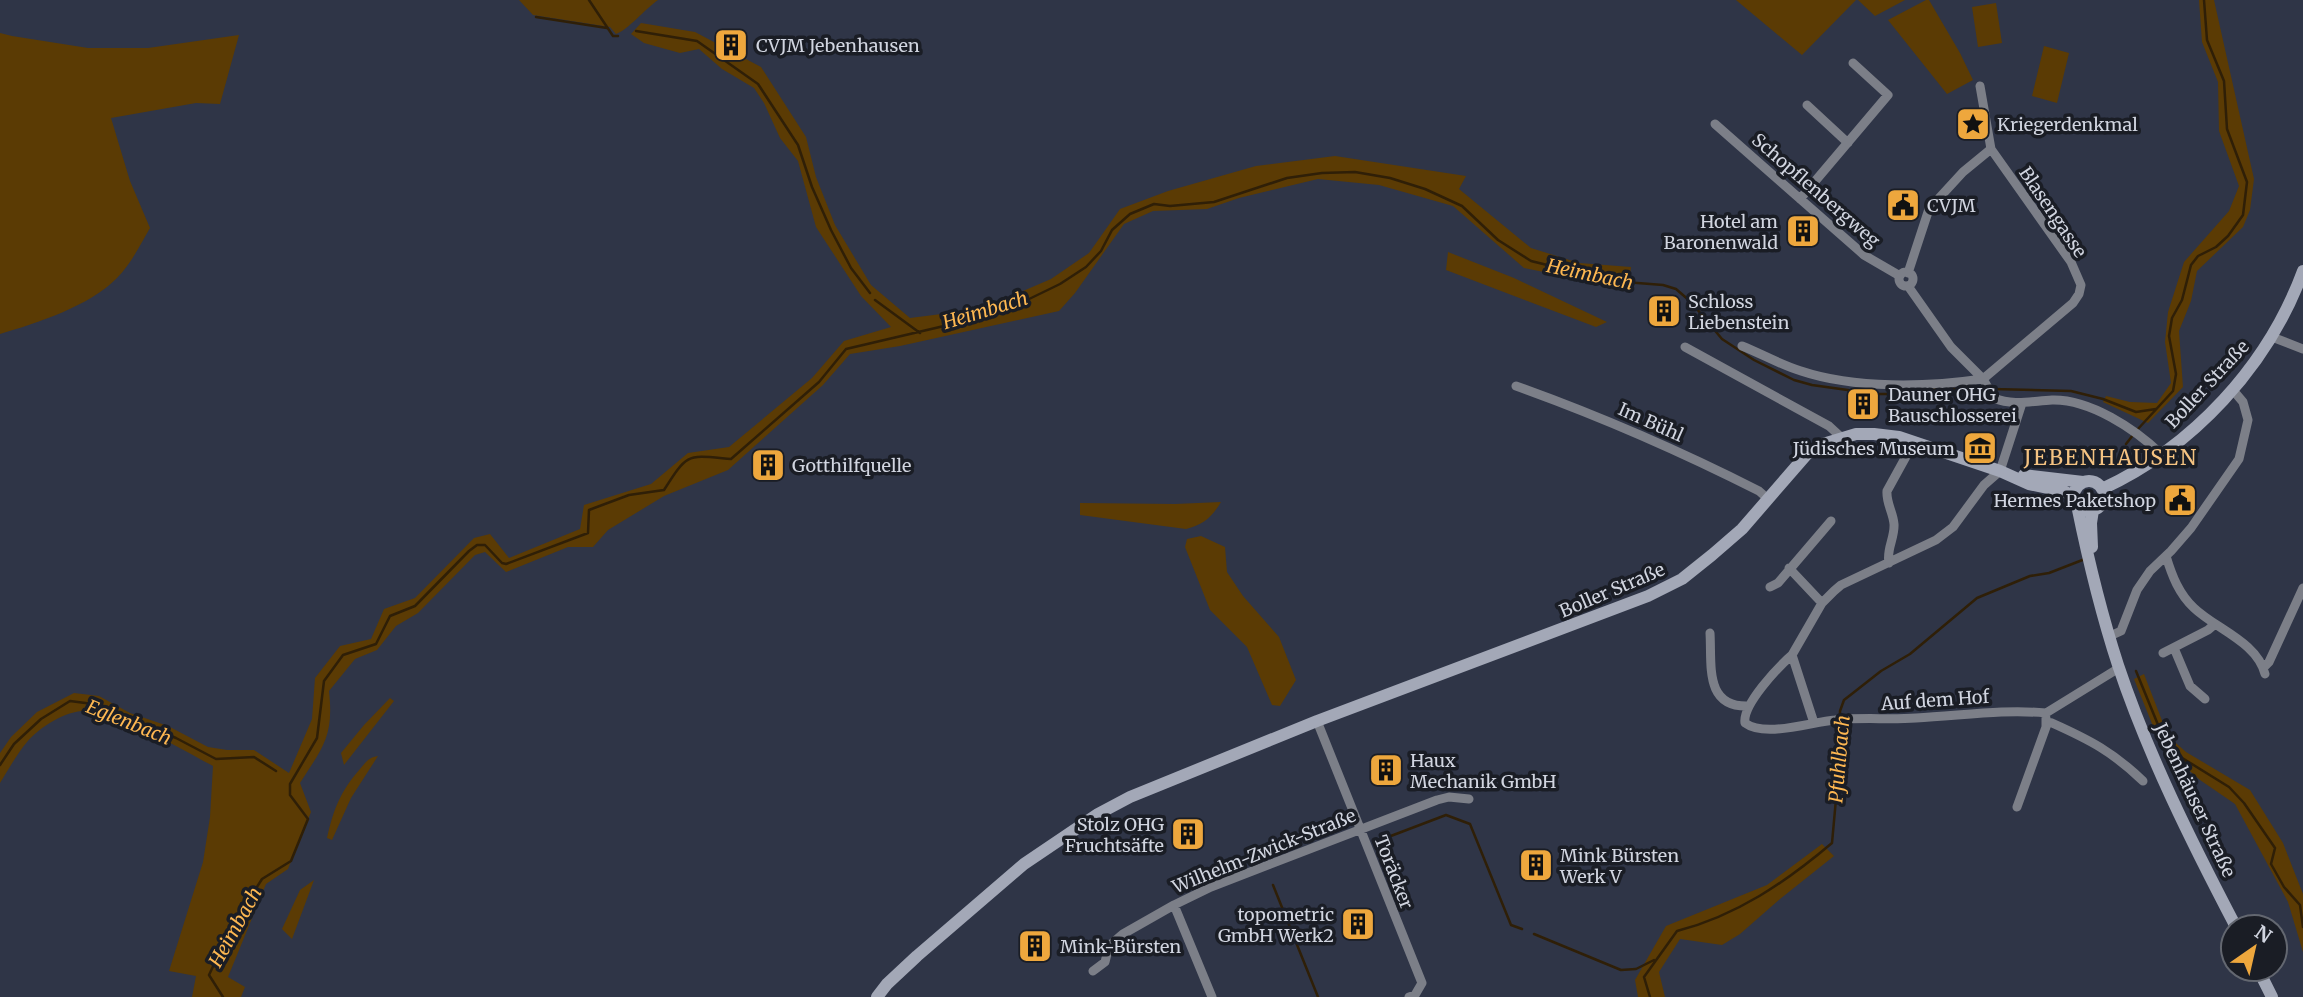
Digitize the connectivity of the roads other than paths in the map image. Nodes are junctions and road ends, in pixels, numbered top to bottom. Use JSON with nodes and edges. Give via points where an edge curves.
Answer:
{"nodes":[{"id":1,"x":1853,"y":63,"type":"dead end"},
{"id":2,"x":1980,"y":86,"type":"dead end"},
{"id":3,"x":1807,"y":105,"type":"dead end"},
{"id":4,"x":1715,"y":124,"type":"dead end"},
{"id":5,"x":1848,"y":143,"type":"junction"},
{"id":6,"x":1991,"y":149,"type":"junction"},
{"id":7,"x":1800,"y":199,"type":"junction"},
{"id":8,"x":2303,"y":271,"type":"edge"},
{"id":9,"x":1904,"y":274,"type":"junction"},
{"id":10,"x":2272,"y":337,"type":"junction"},
{"id":11,"x":1742,"y":346,"type":"dead end"},
{"id":12,"x":1685,"y":347,"type":"dead end"},
{"id":13,"x":2303,"y":349,"type":"edge"},
{"id":14,"x":1984,"y":380,"type":"junction"},
{"id":15,"x":1516,"y":386,"type":"dead end"},
{"id":16,"x":2232,"y":388,"type":"junction"},
{"id":17,"x":2022,"y":403,"type":"junction"},
{"id":18,"x":1842,"y":438,"type":"junction"},
{"id":19,"x":1914,"y":442,"type":"junction"},
{"id":20,"x":2161,"y":454,"type":"junction"},
{"id":21,"x":2000,"y":471,"type":"junction"},
{"id":22,"x":2083,"y":482,"type":"junction"},
{"id":23,"x":2102,"y":489,"type":"junction"},
{"id":24,"x":1768,"y":499,"type":"junction"},
{"id":25,"x":2076,"y":501,"type":"junction"},
{"id":26,"x":2093,"y":510,"type":"junction"},
{"id":27,"x":1831,"y":521,"type":"dead end"},
{"id":28,"x":2166,"y":556,"type":"junction"},
{"id":29,"x":1889,"y":564,"type":"junction"},
{"id":30,"x":1789,"y":568,"type":"junction"},
{"id":31,"x":2092,"y":568,"type":"junction"},
{"id":32,"x":1770,"y":587,"type":"dead end"},
{"id":33,"x":2303,"y":588,"type":"edge"},
{"id":34,"x":1822,"y":603,"type":"junction"},
{"id":35,"x":2299,"y":609,"type":"edge"},
{"id":36,"x":2215,"y":624,"type":"junction"},
{"id":37,"x":1710,"y":633,"type":"dead end"},
{"id":38,"x":2115,"y":634,"type":"junction"},
{"id":39,"x":2174,"y":648,"type":"junction"},
{"id":40,"x":2163,"y":653,"type":"dead end"},
{"id":41,"x":1792,"y":655,"type":"junction"},
{"id":42,"x":2119,"y":668,"type":"junction"},
{"id":43,"x":2204,"y":699,"type":"dead end"},
{"id":44,"x":1749,"y":706,"type":"junction"},
{"id":45,"x":2046,"y":717,"type":"junction"},
{"id":46,"x":1317,"y":721,"type":"junction"},
{"id":47,"x":1814,"y":723,"type":"junction"},
{"id":48,"x":2143,"y":781,"type":"dead end"},
{"id":49,"x":1469,"y":799,"type":"dead end"},
{"id":50,"x":2017,"y":807,"type":"dead end"},
{"id":51,"x":1361,"y":829,"type":"junction"},
{"id":52,"x":1174,"y":905,"type":"junction"},
{"id":53,"x":2229,"y":913,"type":"edge"},
{"id":54,"x":1093,"y":971,"type":"dead end"},
{"id":55,"x":1412,"y":996,"type":"edge"},
{"id":56,"x":877,"y":997,"type":"edge"},
{"id":57,"x":1212,"y":997,"type":"edge"}],
"edges":[{"from":1,"to":5,"type":"street","via":[[1888,95]]},
{"from":2,"to":6,"type":"street"},
{"from":3,"to":5,"type":"street"},
{"from":4,"to":7,"type":"street","name":"Schopflenbergweg"},
{"from":5,"to":7,"type":"street"},
{"from":6,"to":9,"type":"street","via":[[1929,209]]},
{"from":6,"to":14,"type":"street","name":"Blasengasse","via":[[2071,262],[2081,285],[2073,303]]},
{"from":7,"to":9,"type":"street","name":"Schopflenbergweg","via":[[1864,255]]},
{"from":8,"to":10,"type":"main road","name":"Boller Straße"},
{"from":9,"to":14,"type":"street","via":[[1900,283],[1908,286],[1951,347]]},
{"from":10,"to":13,"type":"street"},
{"from":10,"to":16,"type":"main road","name":"Boller Straße"},
{"from":11,"to":14,"type":"street","via":[[1803,372],[1860,383],[1899,386]]},
{"from":12,"to":18,"type":"street","via":[[1829,426]]},
{"from":14,"to":17,"type":"street","via":[[1998,400]]},
{"from":15,"to":24,"type":"street","name":"Im Bühl","via":[[1690,456]]},
{"from":16,"to":20,"type":"main road","name":"Boller Straße","via":[[2191,432]]},
{"from":16,"to":28,"type":"street","via":[[2243,402],[2248,420],[2239,459]]},
{"from":17,"to":20,"type":"street","via":[[2054,400],[2081,404],[2127,428]]},
{"from":17,"to":21,"type":"street"},
{"from":18,"to":19,"type":"main road","name":"Boller Straße","via":[[1874,433]]},
{"from":18,"to":24,"type":"main road","name":"Boller Straße","via":[[1807,454]]},
{"from":19,"to":21,"type":"main road","name":"Boller Straße"},
{"from":19,"to":29,"type":"street","via":[[1886,491],[1894,521]]},
{"from":20,"to":23,"type":"main road","name":"Boller Straße"},
{"from":21,"to":22,"type":"main road","name":"Boller Straße"},
{"from":21,"to":25,"type":"main road","name":"Boller Straße","via":[[2063,491]]},
{"from":21,"to":29,"type":"street","via":[[1953,527]]},
{"from":22,"to":23,"type":"main road","via":[[2091,481]]},
{"from":22,"to":25,"type":"main road","via":[[2076,488]]},
{"from":23,"to":26,"type":"main road","via":[[2102,502]]},
{"from":24,"to":46,"type":"main road","name":"Boller Straße","via":[[1712,555],[1682,579],[1648,596]]},
{"from":25,"to":26,"type":"main road","via":[[2084,510]]},
{"from":25,"to":31,"type":"main road"},
{"from":26,"to":31,"type":"main road"},
{"from":27,"to":30,"type":"street"},
{"from":28,"to":36,"type":"street","via":[[2185,598]]},
{"from":28,"to":38,"type":"street","via":[[2137,590]]},
{"from":29,"to":34,"type":"street","via":[[1841,585]]},
{"from":30,"to":32,"type":"street"},
{"from":30,"to":34,"type":"street"},
{"from":31,"to":38,"type":"main road","name":"Jebenhäuser Straße"},
{"from":33,"to":35,"type":"street"},
{"from":34,"to":41,"type":"street"},
{"from":35,"to":36,"type":"street","via":[[2264,671],[2243,644]]},
{"from":36,"to":39,"type":"street"},
{"from":37,"to":44,"type":"street","via":[[1717,695],[1723,701]]},
{"from":38,"to":42,"type":"main road","name":"Jebenhäuser Straße"},
{"from":39,"to":40,"type":"street"},
{"from":39,"to":43,"type":"street","via":[[2190,685]]},
{"from":41,"to":44,"type":"street"},
{"from":41,"to":47,"type":"street"},
{"from":42,"to":45,"type":"street"},
{"from":42,"to":53,"type":"main road","name":"Jebenhäuser Straße","via":[[2148,744]]},
{"from":44,"to":47,"type":"street","name":"Auf dem Hof","via":[[1744,717],[1750,727]]},
{"from":45,"to":47,"type":"street","name":"Auf dem Hof","via":[[2015,710]]},
{"from":45,"to":48,"type":"street","name":"Auf dem Hof","via":[[2115,755]]},
{"from":45,"to":50,"type":"street"},
{"from":46,"to":51,"type":"street","name":"Toräcker"},
{"from":46,"to":56,"type":"main road","name":"Boller Straße","via":[[1098,814],[1024,864],[917,956]]},
{"from":49,"to":51,"type":"street","name":"Wilhelm-Zwick-Straße","via":[[1437,800]]},
{"from":51,"to":52,"type":"street","name":"Wilhelm-Zwick-Straße"},
{"from":51,"to":55,"type":"street","name":"Toräcker","via":[[1422,983]]},
{"from":52,"to":54,"type":"street","name":"Wilhelm-Zwick-Straße","via":[[1123,934],[1109,946],[1105,962]]},
{"from":52,"to":57,"type":"street"}]}
